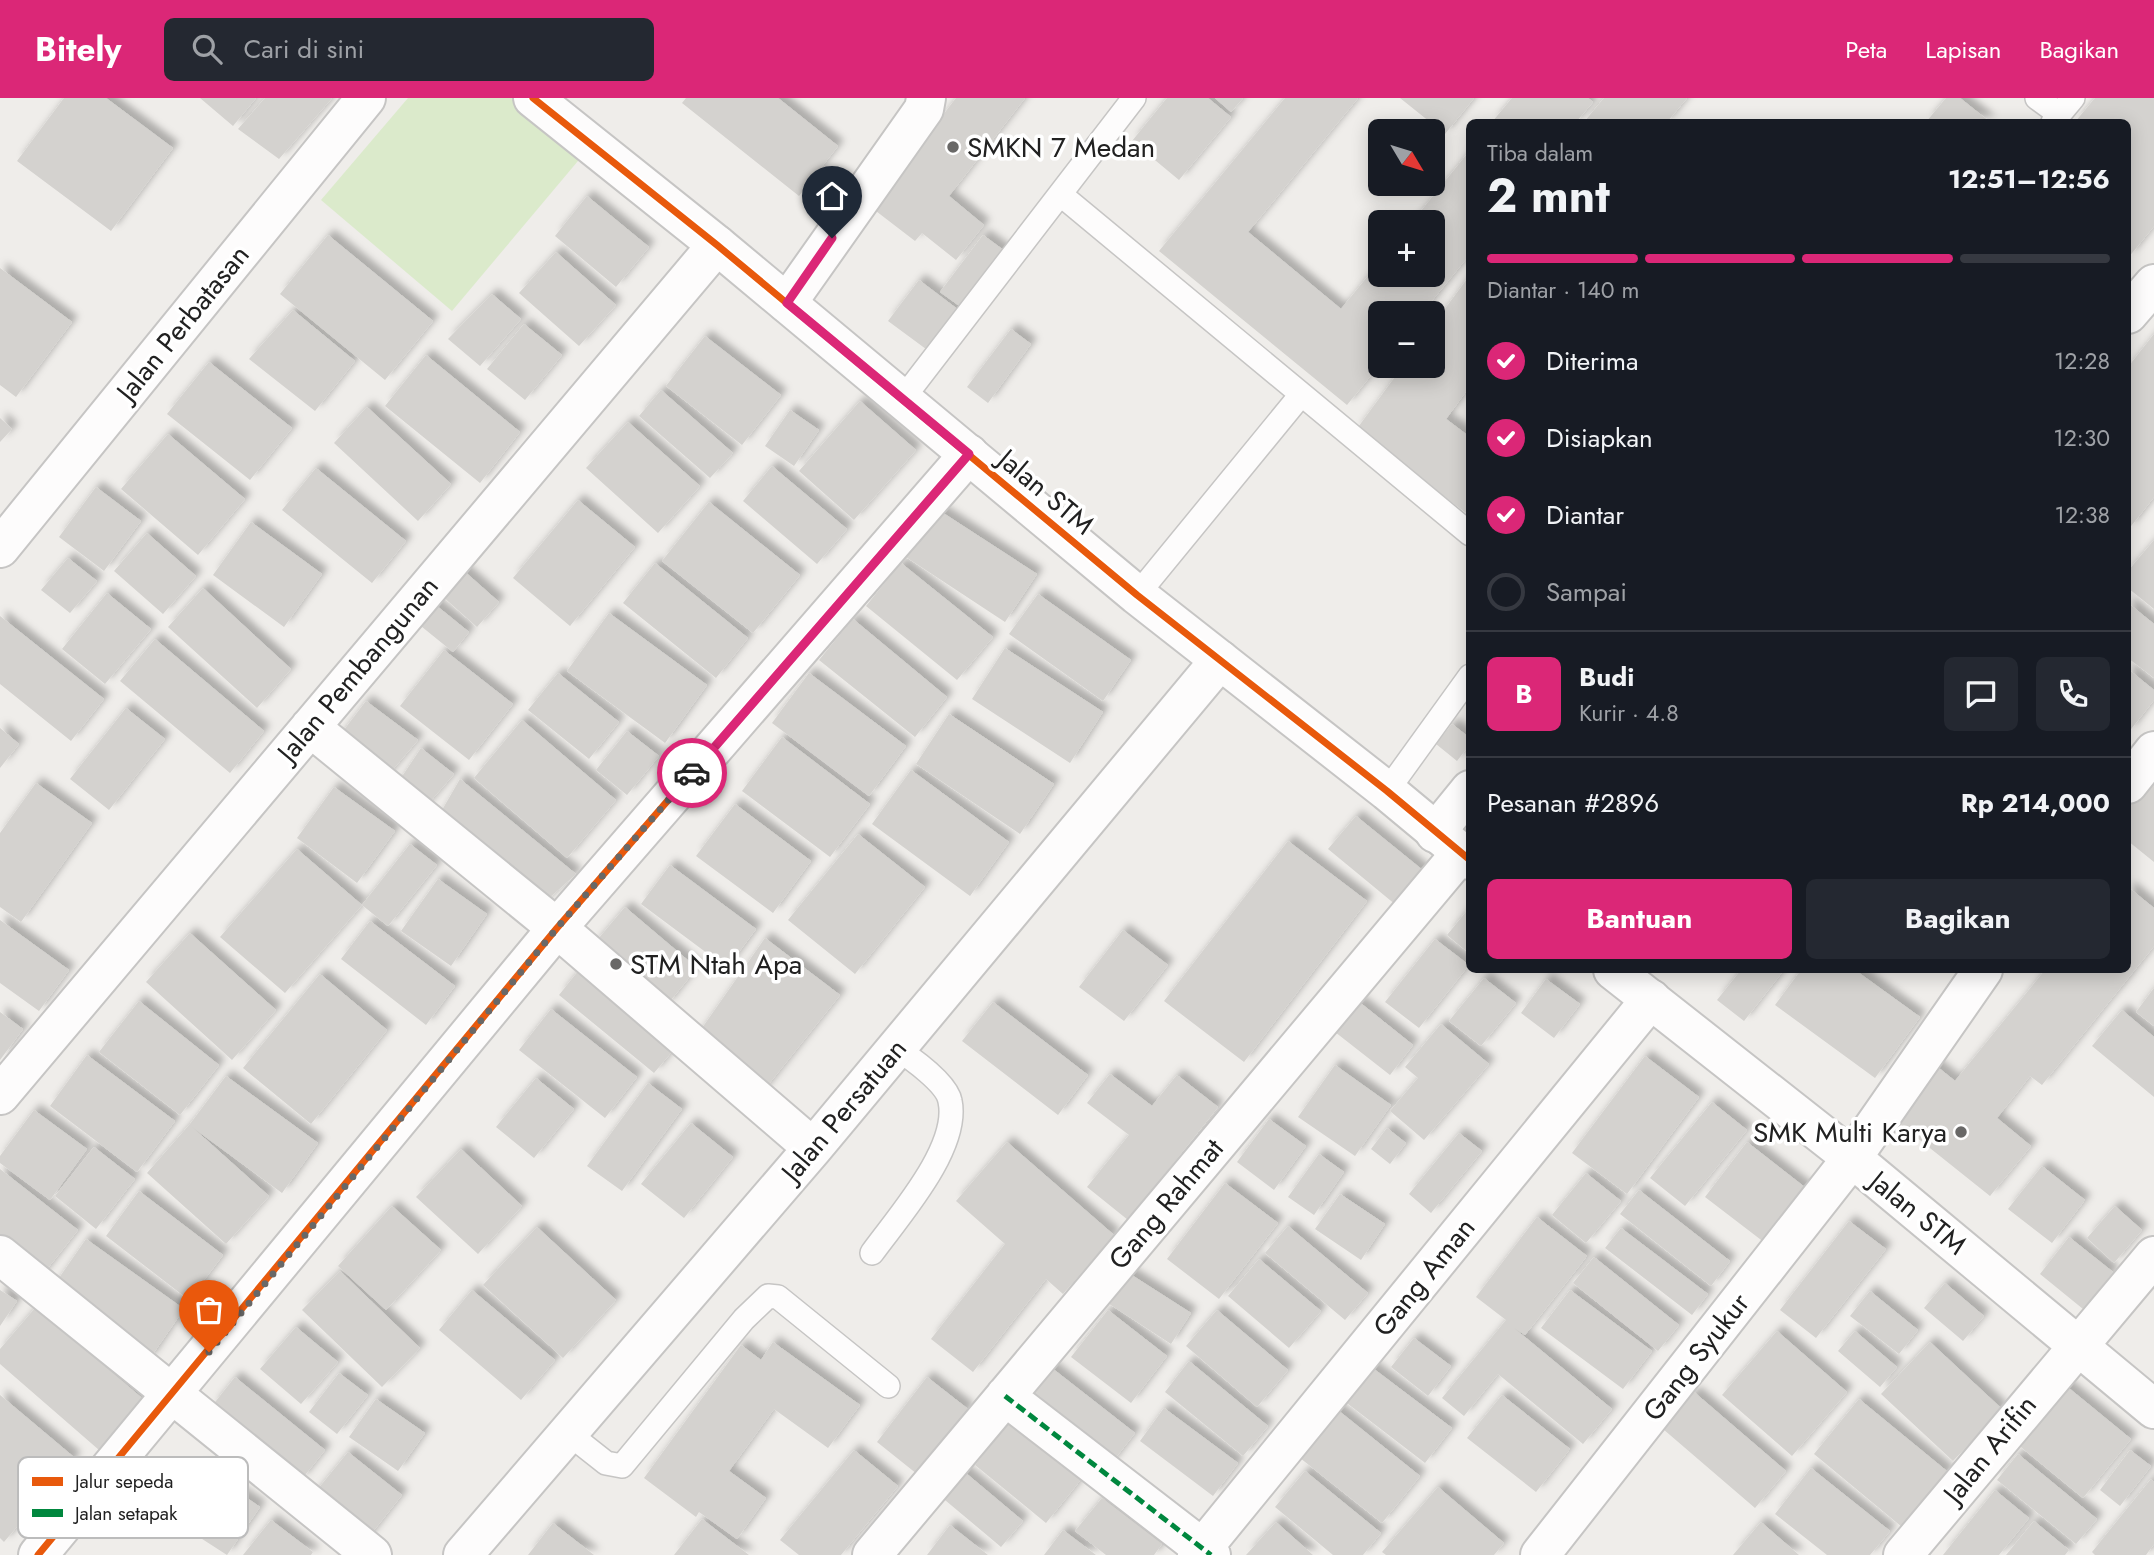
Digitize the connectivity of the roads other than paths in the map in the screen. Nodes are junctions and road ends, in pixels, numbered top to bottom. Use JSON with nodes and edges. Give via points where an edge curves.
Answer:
{"nodes":[{"id":1,"x":366,"y":98,"type":"edge"},
{"id":2,"x":533,"y":98,"type":"edge"},
{"id":3,"x":926,"y":98,"type":"edge"},
{"id":4,"x":1134,"y":98,"type":"edge"},
{"id":5,"x":2037,"y":98,"type":"edge"},
{"id":6,"x":2062,"y":112,"type":"edge"},
{"id":7,"x":1060,"y":194,"type":"junction"},
{"id":8,"x":716,"y":245,"type":"junction"},
{"id":9,"x":2154,"y":284,"type":"edge"},
{"id":10,"x":787,"y":303,"type":"junction"},
{"id":11,"x":2131,"y":311,"type":"edge"},
{"id":12,"x":1300,"y":396,"type":"junction"},
{"id":13,"x":901,"y":401,"type":"junction"},
{"id":14,"x":969,"y":454,"type":"junction"},
{"id":15,"x":1466,"y":531,"type":"edge"},
{"id":16,"x":0,"y":548,"type":"edge"},
{"id":17,"x":1137,"y":595,"type":"junction"},
{"id":18,"x":1220,"y":660,"type":"junction"},
{"id":19,"x":1466,"y":682,"type":"edge"},
{"id":20,"x":310,"y":727,"type":"junction"},
{"id":21,"x":2154,"y":751,"type":"edge"},
{"id":22,"x":2131,"y":780,"type":"edge"},
{"id":23,"x":1387,"y":792,"type":"junction"},
{"id":24,"x":1466,"y":806,"type":"edge"},
{"id":25,"x":1455,"y":849,"type":"edge"},
{"id":26,"x":557,"y":928,"type":"junction"},
{"id":27,"x":1617,"y":973,"type":"edge"},
{"id":28,"x":1981,"y":973,"type":"edge"},
{"id":29,"x":1650,"y":999,"type":"junction"},
{"id":30,"x":896,"y":1048,"type":"junction"},
{"id":31,"x":0,"y":1095,"type":"edge"},
{"id":32,"x":813,"y":1148,"type":"junction"},
{"id":33,"x":1852,"y":1158,"type":"junction"},
{"id":34,"x":872,"y":1254,"type":"dead end"},
{"id":35,"x":0,"y":1255,"type":"edge"},
{"id":36,"x":2154,"y":1256,"type":"edge"},
{"id":37,"x":2077,"y":1343,"type":"junction"},
{"id":38,"x":888,"y":1386,"type":"dead end"},
{"id":39,"x":174,"y":1394,"type":"junction"},
{"id":40,"x":1005,"y":1396,"type":"junction"},
{"id":41,"x":2154,"y":1409,"type":"edge"},
{"id":42,"x":568,"y":1433,"type":"junction"},
{"id":43,"x":121,"y":1457,"type":"edge"},
{"id":44,"x":52,"y":1538,"type":"edge"},
{"id":45,"x":1204,"y":1553,"type":"edge"},
{"id":46,"x":38,"y":1555,"type":"edge"},
{"id":47,"x":372,"y":1555,"type":"edge"},
{"id":48,"x":463,"y":1555,"type":"edge"},
{"id":49,"x":872,"y":1555,"type":"edge"},
{"id":50,"x":1540,"y":1555,"type":"edge"},
{"id":51,"x":1903,"y":1555,"type":"edge"}],
"edges":[{"from":1,"to":16,"type":"street","name":"Jalan Perbatasan"},
{"from":2,"to":8,"type":"street","name":"Jalan STM"},
{"from":3,"to":10,"type":"street"},
{"from":4,"to":7,"type":"lane"},
{"from":5,"to":6,"type":"lane"},
{"from":7,"to":12,"type":"lane"},
{"from":7,"to":13,"type":"lane"},
{"from":8,"to":10,"type":"street","name":"Jalan STM"},
{"from":8,"to":20,"type":"street","name":"Jalan Pembangunan"},
{"from":9,"to":11,"type":"street"},
{"from":10,"to":13,"type":"street","name":"Jalan STM"},
{"from":12,"to":15,"type":"lane"},
{"from":12,"to":17,"type":"lane"},
{"from":13,"to":14,"type":"street","name":"Jalan STM"},
{"from":14,"to":17,"type":"street","name":"Jalan STM"},
{"from":14,"to":26,"type":"street"},
{"from":17,"to":18,"type":"street","name":"Jalan STM"},
{"from":18,"to":23,"type":"street","name":"Jalan STM"},
{"from":18,"to":30,"type":"street","name":"Jalan Persatuan"},
{"from":19,"to":23,"type":"lane"},
{"from":20,"to":26,"type":"street"},
{"from":20,"to":31,"type":"street","name":"Jalan Pembangunan"},
{"from":21,"to":22,"type":"street"},
{"from":23,"to":25,"type":"street","name":"Jalan STM"},
{"from":24,"to":25,"type":"street","name":"Gang Rahmat"},
{"from":25,"to":40,"type":"street","name":"Gang Rahmat"},
{"from":26,"to":32,"type":"street"},
{"from":26,"to":39,"type":"street"},
{"from":27,"to":29,"type":"street","name":"Jalan STM"},
{"from":28,"to":33,"type":"street","name":"Gang Syukur"},
{"from":29,"to":33,"type":"street","name":"Jalan STM"},
{"from":29,"to":45,"type":"street","name":"Gang Aman"},
{"from":30,"to":32,"type":"street","name":"Jalan Persatuan"},
{"from":30,"to":34,"type":"lane","via":[[940,1084],[950,1099],[950,1117],[935,1163]]},
{"from":32,"to":42,"type":"street","name":"Jalan Persatuan"},
{"from":33,"to":37,"type":"street","name":"Jalan STM"},
{"from":33,"to":50,"type":"street","name":"Gang Syukur"},
{"from":35,"to":39,"type":"street"},
{"from":36,"to":37,"type":"street","name":"Jalan Arifin"},
{"from":37,"to":41,"type":"street","name":"Jalan STM"},
{"from":37,"to":51,"type":"street","name":"Jalan Arifin"},
{"from":38,"to":42,"type":"lane","via":[[778,1297],[768,1296],[622,1466],[606,1463]]},
{"from":39,"to":43,"type":"street"},
{"from":39,"to":47,"type":"street"},
{"from":40,"to":45,"type":"street"},
{"from":40,"to":49,"type":"street","name":"Gang Rahmat"},
{"from":42,"to":48,"type":"street","name":"Jalan Persatuan"},
{"from":44,"to":46,"type":"street"}]}
